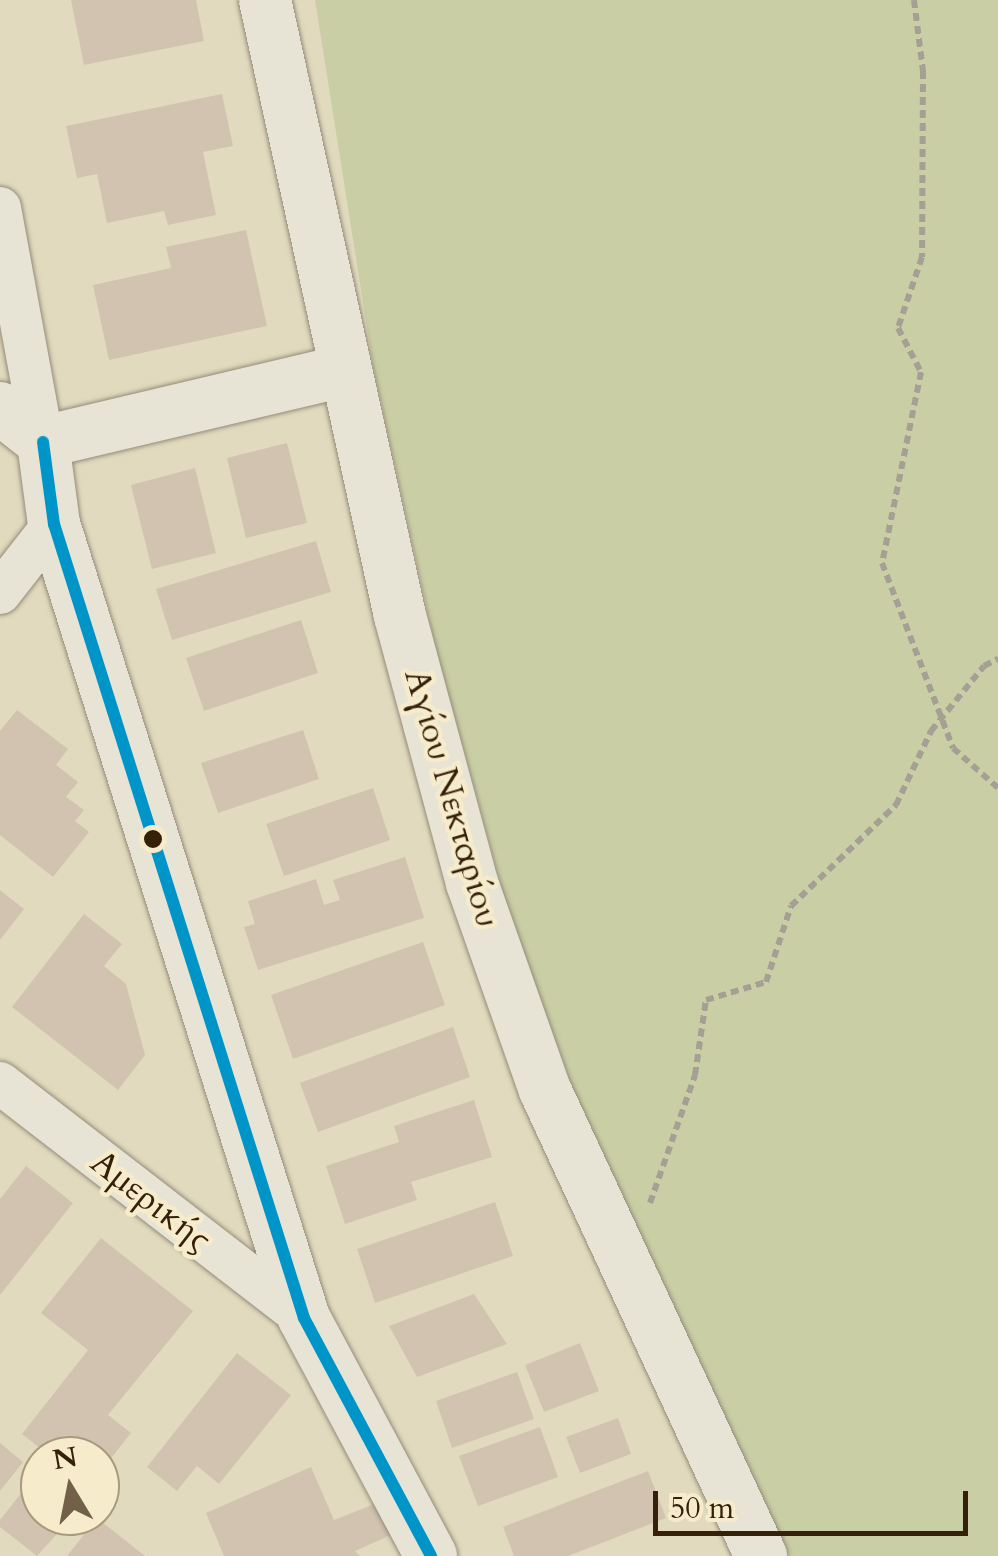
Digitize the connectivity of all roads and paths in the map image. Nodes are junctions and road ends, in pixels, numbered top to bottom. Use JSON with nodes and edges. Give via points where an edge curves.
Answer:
{"nodes":[{"id":1,"x":265,"y":0,"type":"edge"},
{"id":2,"x":914,"y":0,"type":"edge"},
{"id":3,"x":0,"y":208,"type":"edge"},
{"id":4,"x":343,"y":371,"type":"junction"},
{"id":5,"x":0,"y":408,"type":"edge"},
{"id":6,"x":44,"y":442,"type":"junction"},
{"id":7,"x":54,"y":524,"type":"junction"},
{"id":8,"x":0,"y":593,"type":"edge"},
{"id":9,"x":998,"y":659,"type":"edge"},
{"id":10,"x":942,"y":719,"type":"junction"},
{"id":11,"x":998,"y":788,"type":"edge"},
{"id":12,"x":0,"y":1083,"type":"edge"},
{"id":13,"x":620,"y":1256,"type":"junction"},
{"id":14,"x":304,"y":1318,"type":"junction"},
{"id":15,"x":431,"y":1556,"type":"edge"},
{"id":16,"x":761,"y":1556,"type":"edge"}],
"edges":[{"from":1,"to":4,"type":"street","name":"Αγίου Νεκταρίου"},
{"from":2,"to":10,"type":"path","via":[[922,71],[922,257],[898,328],[921,372],[882,563]]},
{"from":3,"to":6,"type":"street"},
{"from":4,"to":6,"type":"street"},
{"from":4,"to":13,"type":"street","name":"Αγίου Νεκταρίου","via":[[472,883],[545,1090]]},
{"from":5,"to":6,"type":"street"},
{"from":6,"to":7,"type":"street"},
{"from":7,"to":8,"type":"street"},
{"from":7,"to":14,"type":"street"},
{"from":9,"to":10,"type":"path","via":[[984,666]]},
{"from":10,"to":11,"type":"path","via":[[953,748]]},
{"from":10,"to":13,"type":"path","via":[[896,805],[791,906],[766,982],[706,1000],[695,1075],[644,1218]]},
{"from":12,"to":14,"type":"street","name":"Αμερικής"},
{"from":13,"to":16,"type":"street","name":"Αγίου Νεκταρίου"},
{"from":14,"to":15,"type":"street"}]}
